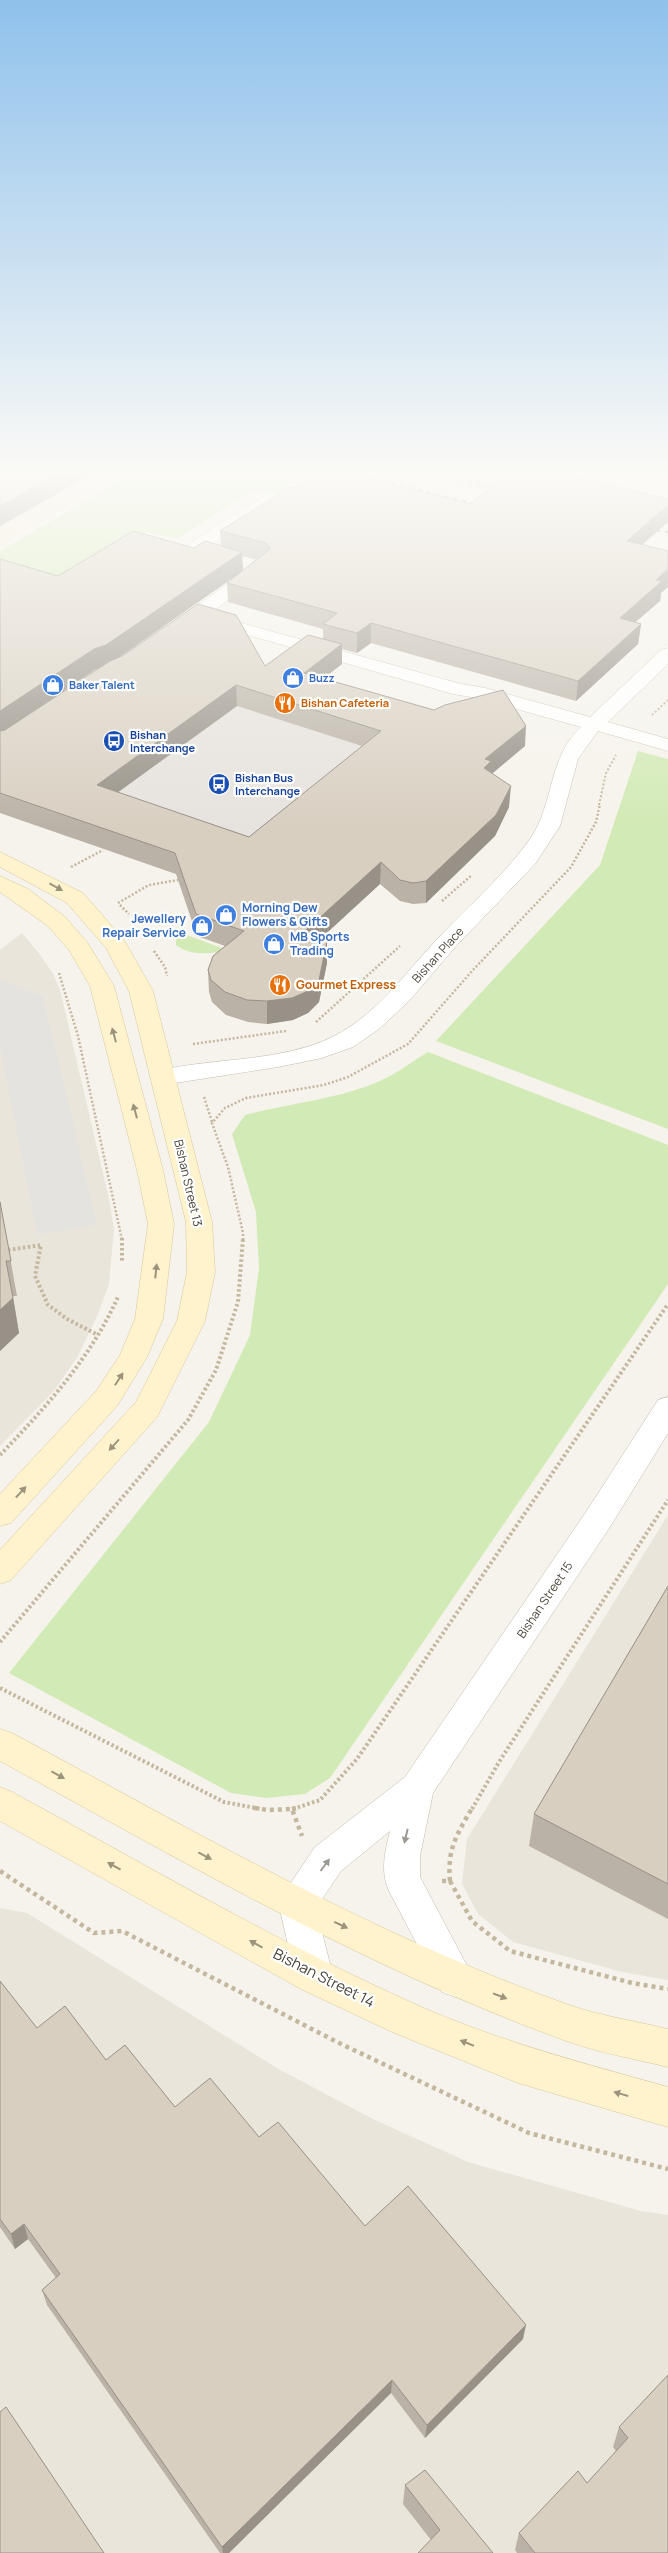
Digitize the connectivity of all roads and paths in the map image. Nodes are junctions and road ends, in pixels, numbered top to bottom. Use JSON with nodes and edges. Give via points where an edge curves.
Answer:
{"nodes":[{"id":1,"x":227,"y":591,"type":"edge"},
{"id":2,"x":201,"y":613,"type":"junction"},
{"id":3,"x":172,"y":633,"type":"edge"},
{"id":4,"x":668,"y":654,"type":"edge"},
{"id":5,"x":668,"y":700,"type":"edge"},
{"id":6,"x":647,"y":720,"type":"dead end"},
{"id":7,"x":594,"y":724,"type":"junction"},
{"id":8,"x":668,"y":746,"type":"edge"},
{"id":9,"x":618,"y":752,"type":"dead end"},
{"id":10,"x":103,"y":850,"type":"edge"},
{"id":11,"x":0,"y":858,"type":"edge"},
{"id":12,"x":66,"y":870,"type":"dead end"},
{"id":13,"x":478,"y":870,"type":"dead end"},
{"id":14,"x":178,"y":880,"type":"edge"},
{"id":15,"x":0,"y":883,"type":"edge"},
{"id":16,"x":442,"y":901,"type":"dead end"},
{"id":17,"x":118,"y":903,"type":"dead end"},
{"id":18,"x":400,"y":946,"type":"dead end"},
{"id":19,"x":59,"y":972,"type":"dead end"},
{"id":20,"x":310,"y":1024,"type":"dead end"},
{"id":21,"x":293,"y":1029,"type":"dead end"},
{"id":22,"x":190,"y":1044,"type":"dead end"},
{"id":23,"x":162,"y":1076,"type":"junction"},
{"id":24,"x":8,"y":1250,"type":"edge"},
{"id":25,"x":122,"y":1270,"type":"dead end"},
{"id":26,"x":119,"y":1294,"type":"dead end"},
{"id":27,"x":668,"y":1304,"type":"edge"},
{"id":28,"x":98,"y":1334,"type":"junction"},
{"id":29,"x":668,"y":1408,"type":"edge"},
{"id":30,"x":0,"y":1455,"type":"edge"},
{"id":31,"x":668,"y":1500,"type":"edge"},
{"id":32,"x":0,"y":1514,"type":"edge"},
{"id":33,"x":0,"y":1570,"type":"edge"},
{"id":34,"x":0,"y":1642,"type":"edge"},
{"id":35,"x":0,"y":1744,"type":"edge"},
{"id":36,"x":417,"y":1788,"type":"junction"},
{"id":37,"x":0,"y":1803,"type":"edge"},
{"id":38,"x":292,"y":1808,"type":"dead end"},
{"id":39,"x":0,"y":1872,"type":"edge"},
{"id":40,"x":450,"y":1881,"type":"dead end"},
{"id":41,"x":297,"y":1905,"type":"junction"},
{"id":42,"x":314,"y":1976,"type":"junction"},
{"id":43,"x":455,"y":1979,"type":"junction"},
{"id":44,"x":668,"y":2048,"type":"edge"},
{"id":45,"x":668,"y":2107,"type":"edge"},
{"id":46,"x":668,"y":2169,"type":"edge"}],
"edges":[{"from":1,"to":2,"type":"street"},
{"from":2,"to":3,"type":"street"},
{"from":2,"to":7,"type":"street","via":[[460,690]]},
{"from":4,"to":7,"type":"street","name":"Bishan Place"},
{"from":5,"to":6,"type":"path"},
{"from":7,"to":8,"type":"street"},
{"from":7,"to":23,"type":"street","name":"Bishan Place","via":[[568,759],[550,826],[528,859],[371,1024],[344,1042],[313,1053]]},
{"from":9,"to":34,"type":"path","via":[[606,773],[596,822],[571,867],[408,1044],[348,1077],[324,1085],[246,1098],[225,1108],[212,1123],[228,1167],[243,1233],[238,1302],[216,1370],[188,1420]]},
{"from":10,"to":12,"type":"path"},
{"from":11,"to":23,"type":"street","name":"Bishan Street 13","one_way":true,"via":[[75,898],[116,945],[141,991]]},
{"from":13,"to":16,"type":"path"},
{"from":14,"to":17,"type":"path","via":[[149,885]]},
{"from":32,"to":15,"type":"street","one_way":true,"via":[[107,1398],[133,1358],[149,1319],[161,1224],[102,986],[79,947],[56,921]]},
{"from":18,"to":20,"type":"path","via":[[318,1021]]},
{"from":19,"to":25,"type":"path","via":[[78,1036],[120,1224]]},
{"from":21,"to":22,"type":"path"},
{"from":23,"to":33,"type":"street","name":"Bishan Street 13","one_way":true,"via":[[199,1222],[201,1272],[191,1322],[147,1408]]},
{"from":24,"to":28,"type":"path","via":[[41,1245],[36,1276],[48,1305],[67,1319]]},
{"from":26,"to":28,"type":"path"},
{"from":27,"to":38,"type":"path","via":[[357,1759],[320,1800]]},
{"from":28,"to":30,"type":"path","via":[[59,1394]]},
{"from":29,"to":36,"type":"street","name":"Bishan Street 15","via":[[600,1518]]},
{"from":31,"to":40,"type":"path","via":[[499,1762],[453,1841]]},
{"from":35,"to":41,"type":"street","one_way":true},
{"from":41,"to":36,"type":"street","name":"Bishan Street 15","one_way":true,"via":[[328,1859]]},
{"from":36,"to":43,"type":"street","name":"Bishan Street 15","one_way":true,"via":[[402,1856],[402,1879]]},
{"from":42,"to":37,"type":"street","name":"Bishan Street 14","one_way":true},
{"from":39,"to":46,"type":"path","via":[[94,1933],[122,1931],[339,2043],[529,2133]]},
{"from":41,"to":42,"type":"street"},
{"from":41,"to":43,"type":"street","one_way":true},
{"from":45,"to":42,"type":"street","name":"Bishan Street 14","one_way":true,"via":[[518,2064]]},
{"from":43,"to":44,"type":"street","one_way":true,"via":[[571,2024]]}]}
